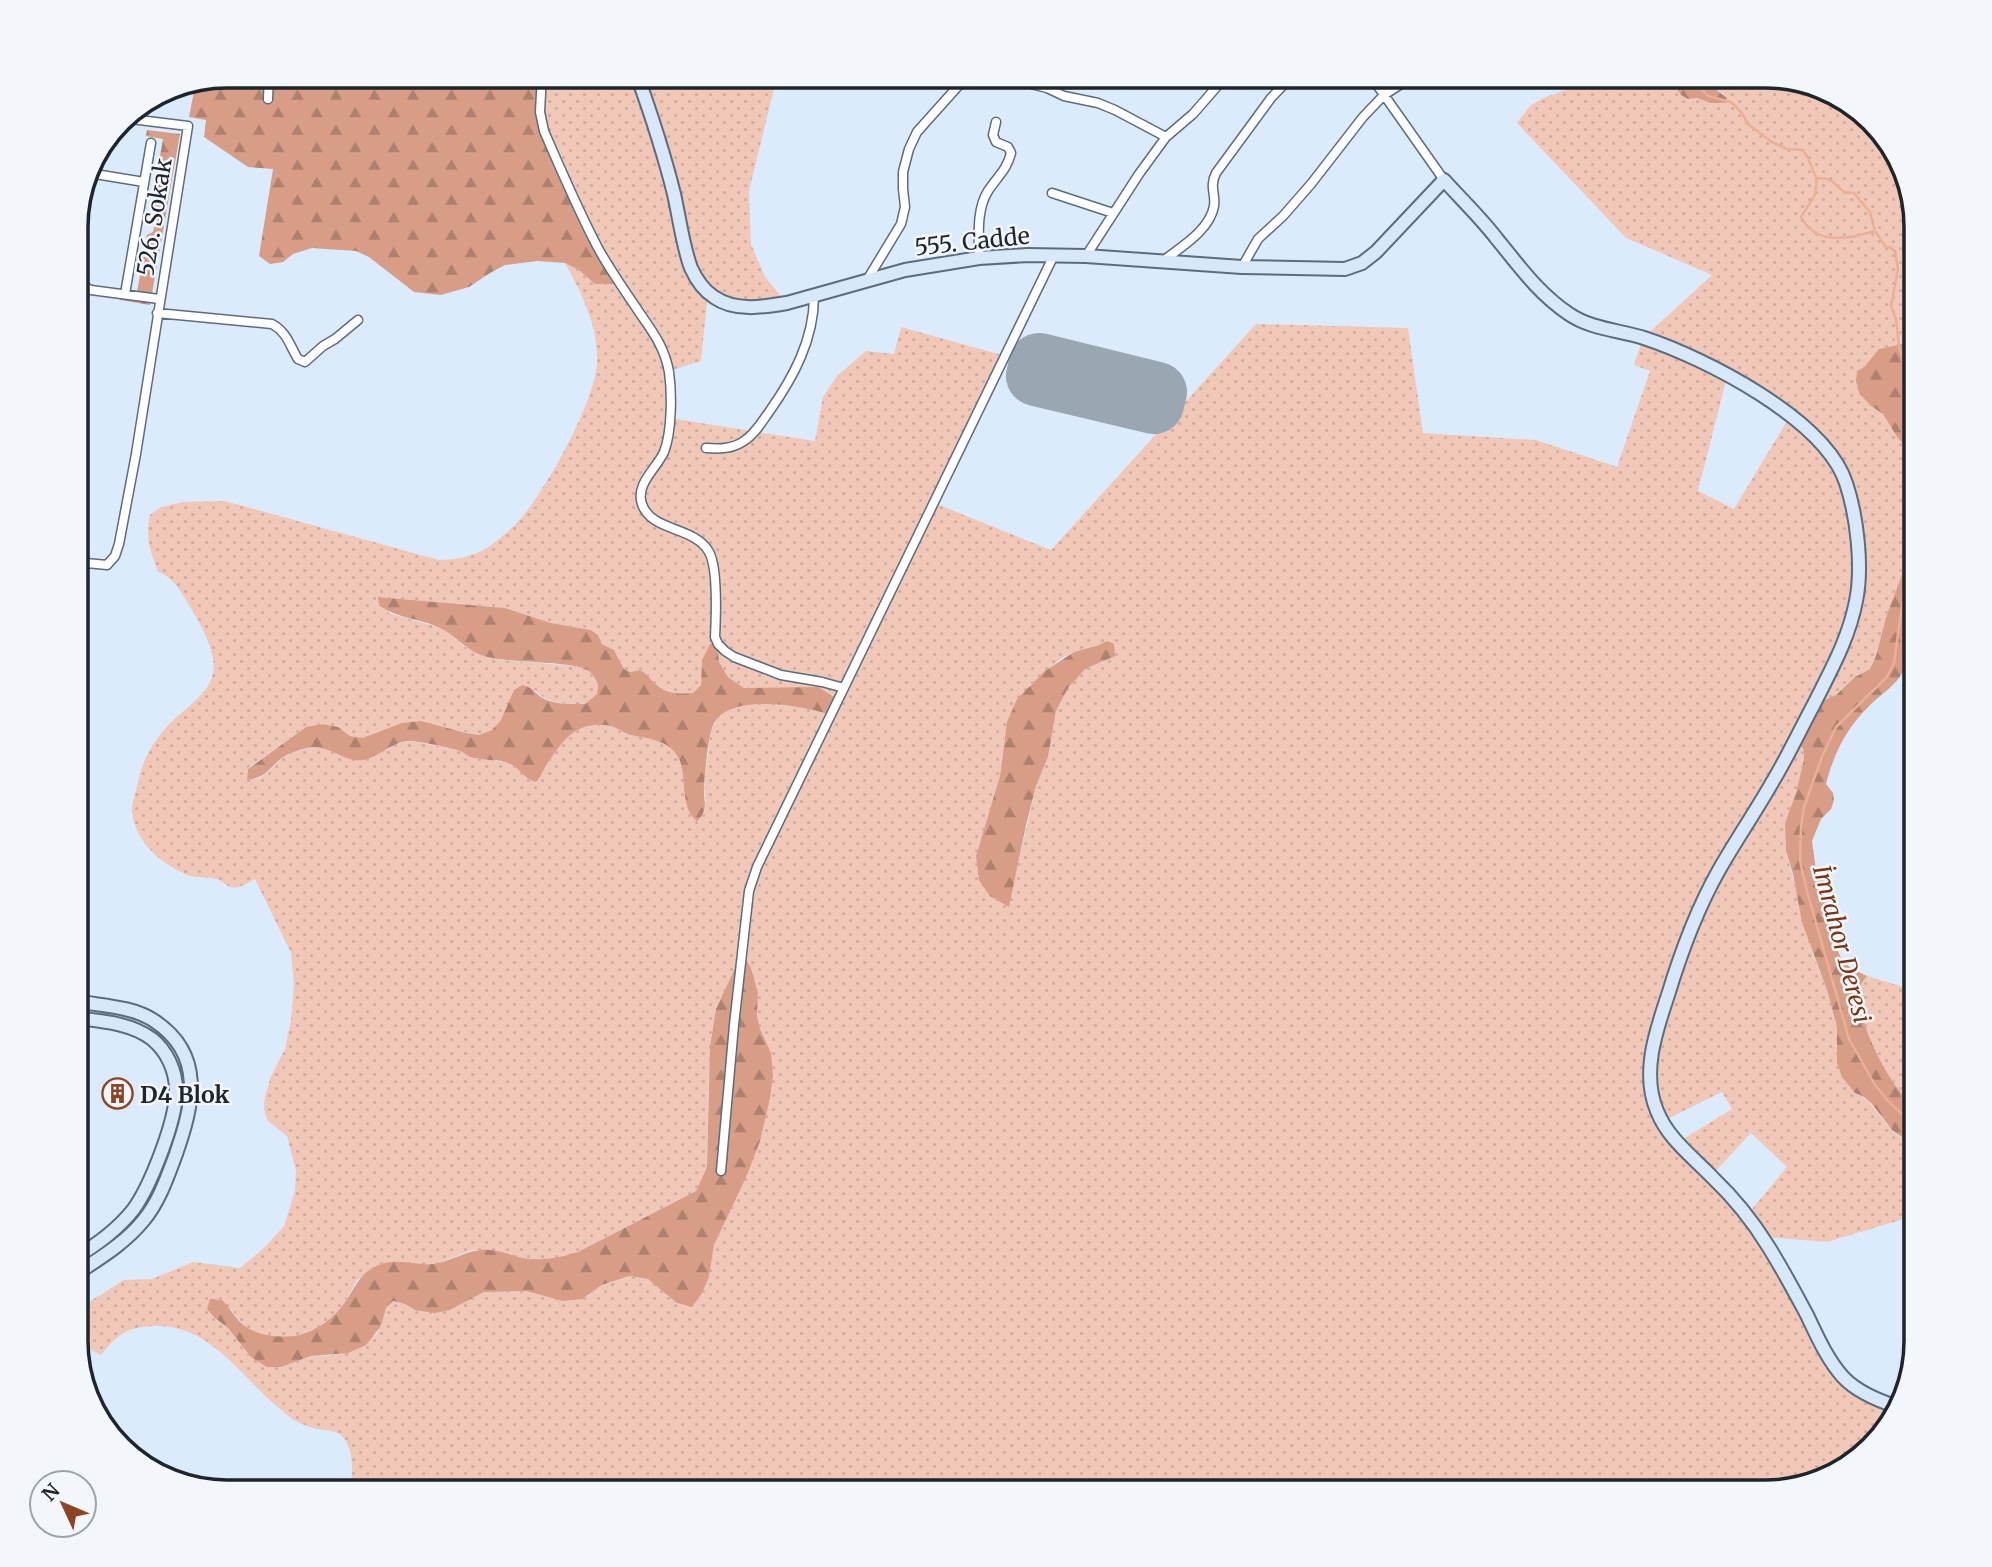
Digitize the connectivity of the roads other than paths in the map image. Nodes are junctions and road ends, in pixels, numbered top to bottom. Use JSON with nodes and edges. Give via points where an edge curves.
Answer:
{"nodes":[{"id":1,"x":268,"y":88,"type":"edge"},
{"id":2,"x":541,"y":88,"type":"edge"},
{"id":3,"x":641,"y":88,"type":"edge"},
{"id":4,"x":956,"y":88,"type":"edge"},
{"id":5,"x":1046,"y":88,"type":"edge"},
{"id":6,"x":1216,"y":88,"type":"edge"},
{"id":7,"x":1281,"y":88,"type":"edge"},
{"id":8,"x":1379,"y":88,"type":"edge"},
{"id":9,"x":1396,"y":88,"type":"edge"},
{"id":10,"x":1384,"y":96,"type":"junction"},
{"id":11,"x":268,"y":99,"type":"dead end"},
{"id":12,"x":138,"y":120,"type":"edge"},
{"id":13,"x":996,"y":122,"type":"dead end"},
{"id":14,"x":1166,"y":137,"type":"junction"},
{"id":15,"x":151,"y":143,"type":"dead end"},
{"id":16,"x":98,"y":174,"type":"edge"},
{"id":17,"x":1444,"y":180,"type":"junction"},
{"id":18,"x":144,"y":182,"type":"junction"},
{"id":19,"x":1052,"y":193,"type":"dead end"},
{"id":20,"x":1113,"y":214,"type":"junction"},
{"id":21,"x":1054,"y":255,"type":"junction"},
{"id":22,"x":1086,"y":256,"type":"junction"},
{"id":23,"x":979,"y":258,"type":"junction"},
{"id":24,"x":1163,"y":261,"type":"junction"},
{"id":25,"x":1242,"y":267,"type":"junction"},
{"id":26,"x":867,"y":280,"type":"junction"},
{"id":27,"x":88,"y":288,"type":"edge"},
{"id":28,"x":125,"y":294,"type":"junction"},
{"id":29,"x":814,"y":296,"type":"junction"},
{"id":30,"x":159,"y":299,"type":"junction"},
{"id":31,"x":157,"y":313,"type":"junction"},
{"id":32,"x":358,"y":320,"type":"dead end"},
{"id":33,"x":706,"y":448,"type":"dead end"},
{"id":34,"x":88,"y":563,"type":"edge"},
{"id":35,"x":844,"y":688,"type":"junction"},
{"id":36,"x":88,"y":1003,"type":"edge"},
{"id":37,"x":88,"y":1020,"type":"edge"},
{"id":38,"x":721,"y":1171,"type":"dead end"},
{"id":39,"x":88,"y":1249,"type":"edge"},
{"id":40,"x":88,"y":1266,"type":"edge"},
{"id":41,"x":1889,"y":1404,"type":"edge"}],
"edges":[{"from":1,"to":11,"type":"street"},
{"from":2,"to":35,"type":"street","via":[[544,131],[597,247],[654,331],[668,371],[667,438],[644,482],[641,502],[646,513],[701,542],[710,553],[715,637],[725,651],[781,675]]},
{"from":3,"to":29,"type":"street","name":"555. Cadde","via":[[699,283],[726,304],[751,307]]},
{"from":4,"to":26,"type":"street","via":[[917,132],[909,149],[903,172],[901,224]]},
{"from":5,"to":14,"type":"street","via":[[1098,103]]},
{"from":6,"to":14,"type":"street"},
{"from":7,"to":24,"type":"street","via":[[1212,180],[1214,205],[1208,219]]},
{"from":8,"to":10,"type":"street"},
{"from":9,"to":10,"type":"street"},
{"from":10,"to":17,"type":"street"},
{"from":10,"to":25,"type":"street","via":[[1283,216],[1258,239]]},
{"from":12,"to":30,"type":"street","name":"526. Sokak","via":[[188,126]]},
{"from":13,"to":23,"type":"street","via":[[996,142],[1011,153],[1009,164],[981,206]]},
{"from":14,"to":20,"type":"street"},
{"from":15,"to":18,"type":"street"},
{"from":16,"to":18,"type":"street"},
{"from":17,"to":25,"type":"street","name":"555. Cadde","via":[[1363,263],[1345,269]]},
{"from":17,"to":41,"type":"street","via":[[1537,287],[1562,309],[1585,323],[1685,354],[1754,391],[1790,415],[1840,467],[1853,510],[1859,570],[1849,630],[1780,770],[1703,901],[1660,1016],[1650,1066],[1652,1093],[1668,1131],[1763,1237],[1842,1376]]},
{"from":18,"to":28,"type":"street"},
{"from":19,"to":20,"type":"street"},
{"from":20,"to":22,"type":"street"},
{"from":21,"to":22,"type":"street","name":"555. Cadde"},
{"from":21,"to":23,"type":"street","name":"555. Cadde"},
{"from":21,"to":35,"type":"street"},
{"from":22,"to":24,"type":"street","name":"555. Cadde"},
{"from":23,"to":26,"type":"street","name":"555. Cadde"},
{"from":24,"to":25,"type":"street","name":"555. Cadde"},
{"from":26,"to":29,"type":"street","name":"555. Cadde"},
{"from":27,"to":28,"type":"street"},
{"from":28,"to":30,"type":"street"},
{"from":29,"to":33,"type":"street","via":[[808,337],[780,397],[743,442],[724,449]]},
{"from":30,"to":31,"type":"street","name":"526. Sokak"},
{"from":31,"to":32,"type":"street","via":[[272,324],[281,329],[305,362]]},
{"from":31,"to":34,"type":"street","name":"526. Sokak","via":[[117,552],[107,565]]},
{"from":35,"to":38,"type":"street","via":[[749,891]]},
{"from":36,"to":40,"type":"street","via":[[131,1010],[163,1027],[185,1055],[192,1093],[183,1135],[154,1207],[117,1247]]},
{"from":37,"to":39,"type":"street","via":[[129,1027],[148,1037],[168,1058],[176,1090],[169,1127],[141,1198],[115,1230]]}]}
